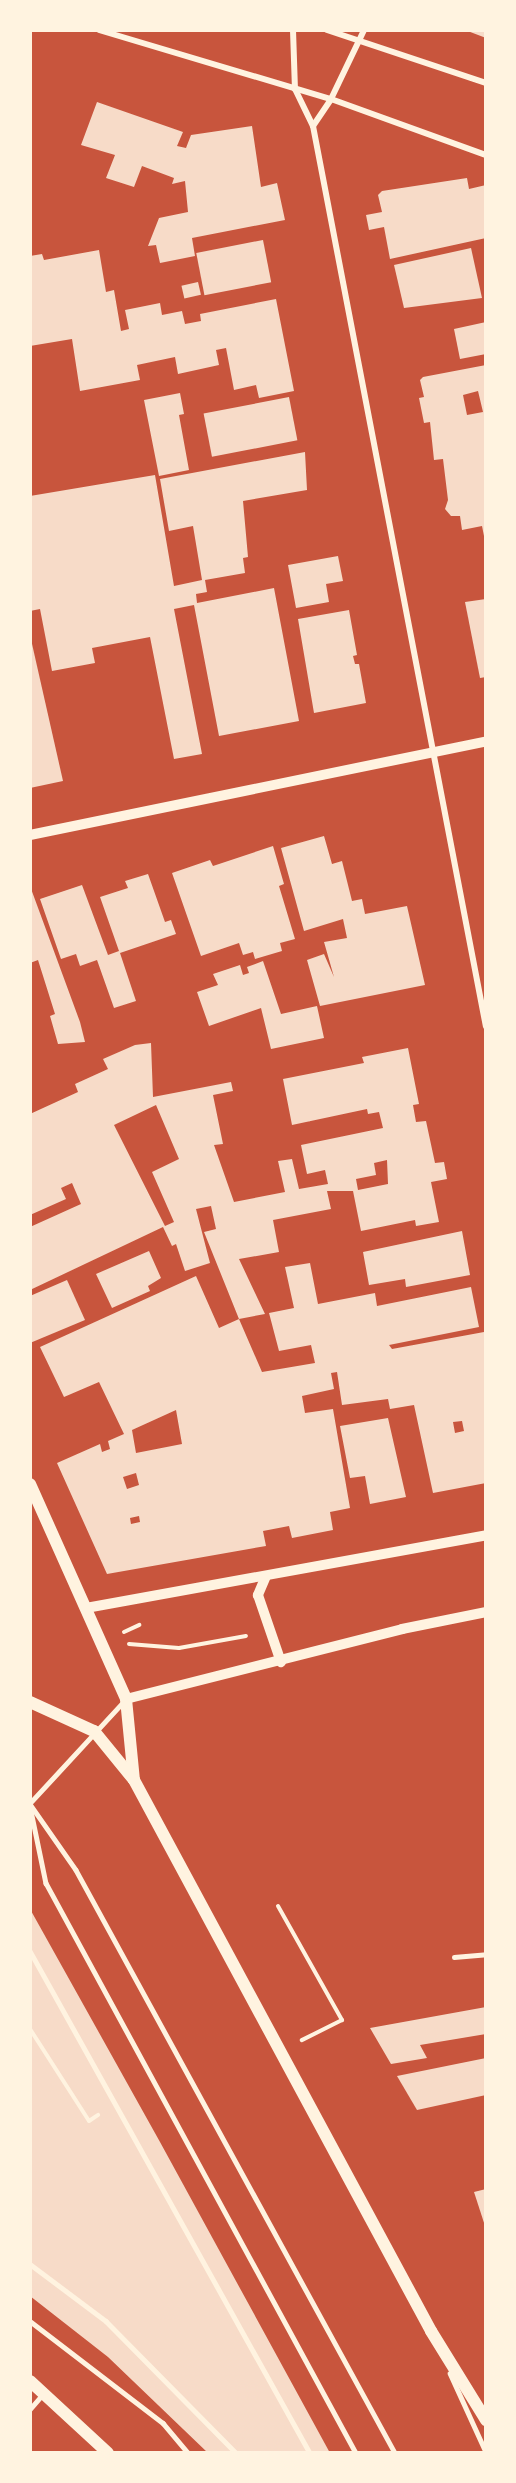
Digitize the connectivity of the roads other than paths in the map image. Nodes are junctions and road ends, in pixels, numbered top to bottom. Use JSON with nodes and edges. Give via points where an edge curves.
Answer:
{"nodes":[{"id":1,"x":99,"y":30,"type":"edge"},
{"id":2,"x":292,"y":30,"type":"edge"},
{"id":3,"x":327,"y":30,"type":"edge"},
{"id":4,"x":364,"y":30,"type":"edge"},
{"id":5,"x":358,"y":41,"type":"junction"},
{"id":6,"x":486,"y":83,"type":"edge"},
{"id":7,"x":295,"y":89,"type":"junction"},
{"id":8,"x":331,"y":99,"type":"junction"},
{"id":9,"x":313,"y":126,"type":"junction"},
{"id":10,"x":486,"y":155,"type":"edge"},
{"id":11,"x":486,"y":741,"type":"edge"},
{"id":12,"x":431,"y":752,"type":"junction"},
{"id":13,"x":30,"y":835,"type":"edge"},
{"id":14,"x":486,"y":1027,"type":"edge"},
{"id":15,"x":30,"y":1484,"type":"edge"},
{"id":16,"x":486,"y":1535,"type":"edge"},
{"id":17,"x":266,"y":1575,"type":"junction"},
{"id":18,"x":86,"y":1608,"type":"junction"},
{"id":19,"x":486,"y":1612,"type":"edge"},
{"id":20,"x":280,"y":1662,"type":"junction"},
{"id":21,"x":126,"y":1699,"type":"junction"},
{"id":22,"x":30,"y":1701,"type":"edge"},
{"id":23,"x":94,"y":1731,"type":"junction"},
{"id":24,"x":134,"y":1780,"type":"junction"},
{"id":25,"x":30,"y":1804,"type":"edge"},
{"id":26,"x":30,"y":1951,"type":"edge"},
{"id":27,"x":486,"y":1954,"type":"edge"},
{"id":28,"x":454,"y":1958,"type":"dead end"},
{"id":29,"x":30,"y":2264,"type":"edge"},
{"id":30,"x":30,"y":2321,"type":"edge"},
{"id":31,"x":431,"y":2331,"type":"junction"},
{"id":32,"x":30,"y":2381,"type":"edge"},
{"id":33,"x":45,"y":2391,"type":"junction"},
{"id":34,"x":30,"y":2409,"type":"edge"},
{"id":35,"x":486,"y":2420,"type":"edge"},
{"id":36,"x":486,"y":2452,"type":"edge"},
{"id":37,"x":108,"y":2453,"type":"edge"},
{"id":38,"x":188,"y":2453,"type":"edge"},
{"id":39,"x":236,"y":2453,"type":"edge"},
{"id":40,"x":310,"y":2453,"type":"edge"},
{"id":41,"x":356,"y":2453,"type":"edge"},
{"id":42,"x":394,"y":2453,"type":"edge"}],
"edges":[{"from":1,"to":7,"type":"street"},
{"from":2,"to":7,"type":"street"},
{"from":3,"to":5,"type":"street"},
{"from":4,"to":5,"type":"street"},
{"from":5,"to":6,"type":"street"},
{"from":5,"to":8,"type":"street"},
{"from":7,"to":8,"type":"street"},
{"from":7,"to":9,"type":"street"},
{"from":8,"to":9,"type":"street"},
{"from":8,"to":10,"type":"street"},
{"from":9,"to":12,"type":"street"},
{"from":11,"to":12,"type":"street"},
{"from":12,"to":13,"type":"street"},
{"from":12,"to":14,"type":"street"},
{"from":15,"to":18,"type":"main road"},
{"from":16,"to":17,"type":"street"},
{"from":17,"to":18,"type":"street"},
{"from":17,"to":20,"type":"street","via":[[258,1595]]},
{"from":18,"to":21,"type":"main road"},
{"from":19,"to":20,"type":"street","via":[[402,1629]]},
{"from":20,"to":21,"type":"street"},
{"from":21,"to":23,"type":"lane"},
{"from":21,"to":24,"type":"main road"},
{"from":22,"to":23,"type":"main road"},
{"from":23,"to":24,"type":"main road"},
{"from":23,"to":25,"type":"lane"},
{"from":24,"to":31,"type":"main road"},
{"from":25,"to":41,"type":"lane","via":[[46,1883]]},
{"from":25,"to":42,"type":"lane","via":[[76,1869]]},
{"from":26,"to":40,"type":"lane"},
{"from":27,"to":28,"type":"lane"},
{"from":29,"to":39,"type":"lane","via":[[106,2321]]},
{"from":30,"to":38,"type":"lane","via":[[163,2423]]},
{"from":31,"to":35,"type":"main road"},
{"from":31,"to":36,"type":"lane"},
{"from":32,"to":33,"type":"main road"},
{"from":33,"to":34,"type":"lane"},
{"from":33,"to":37,"type":"main road"}]}
